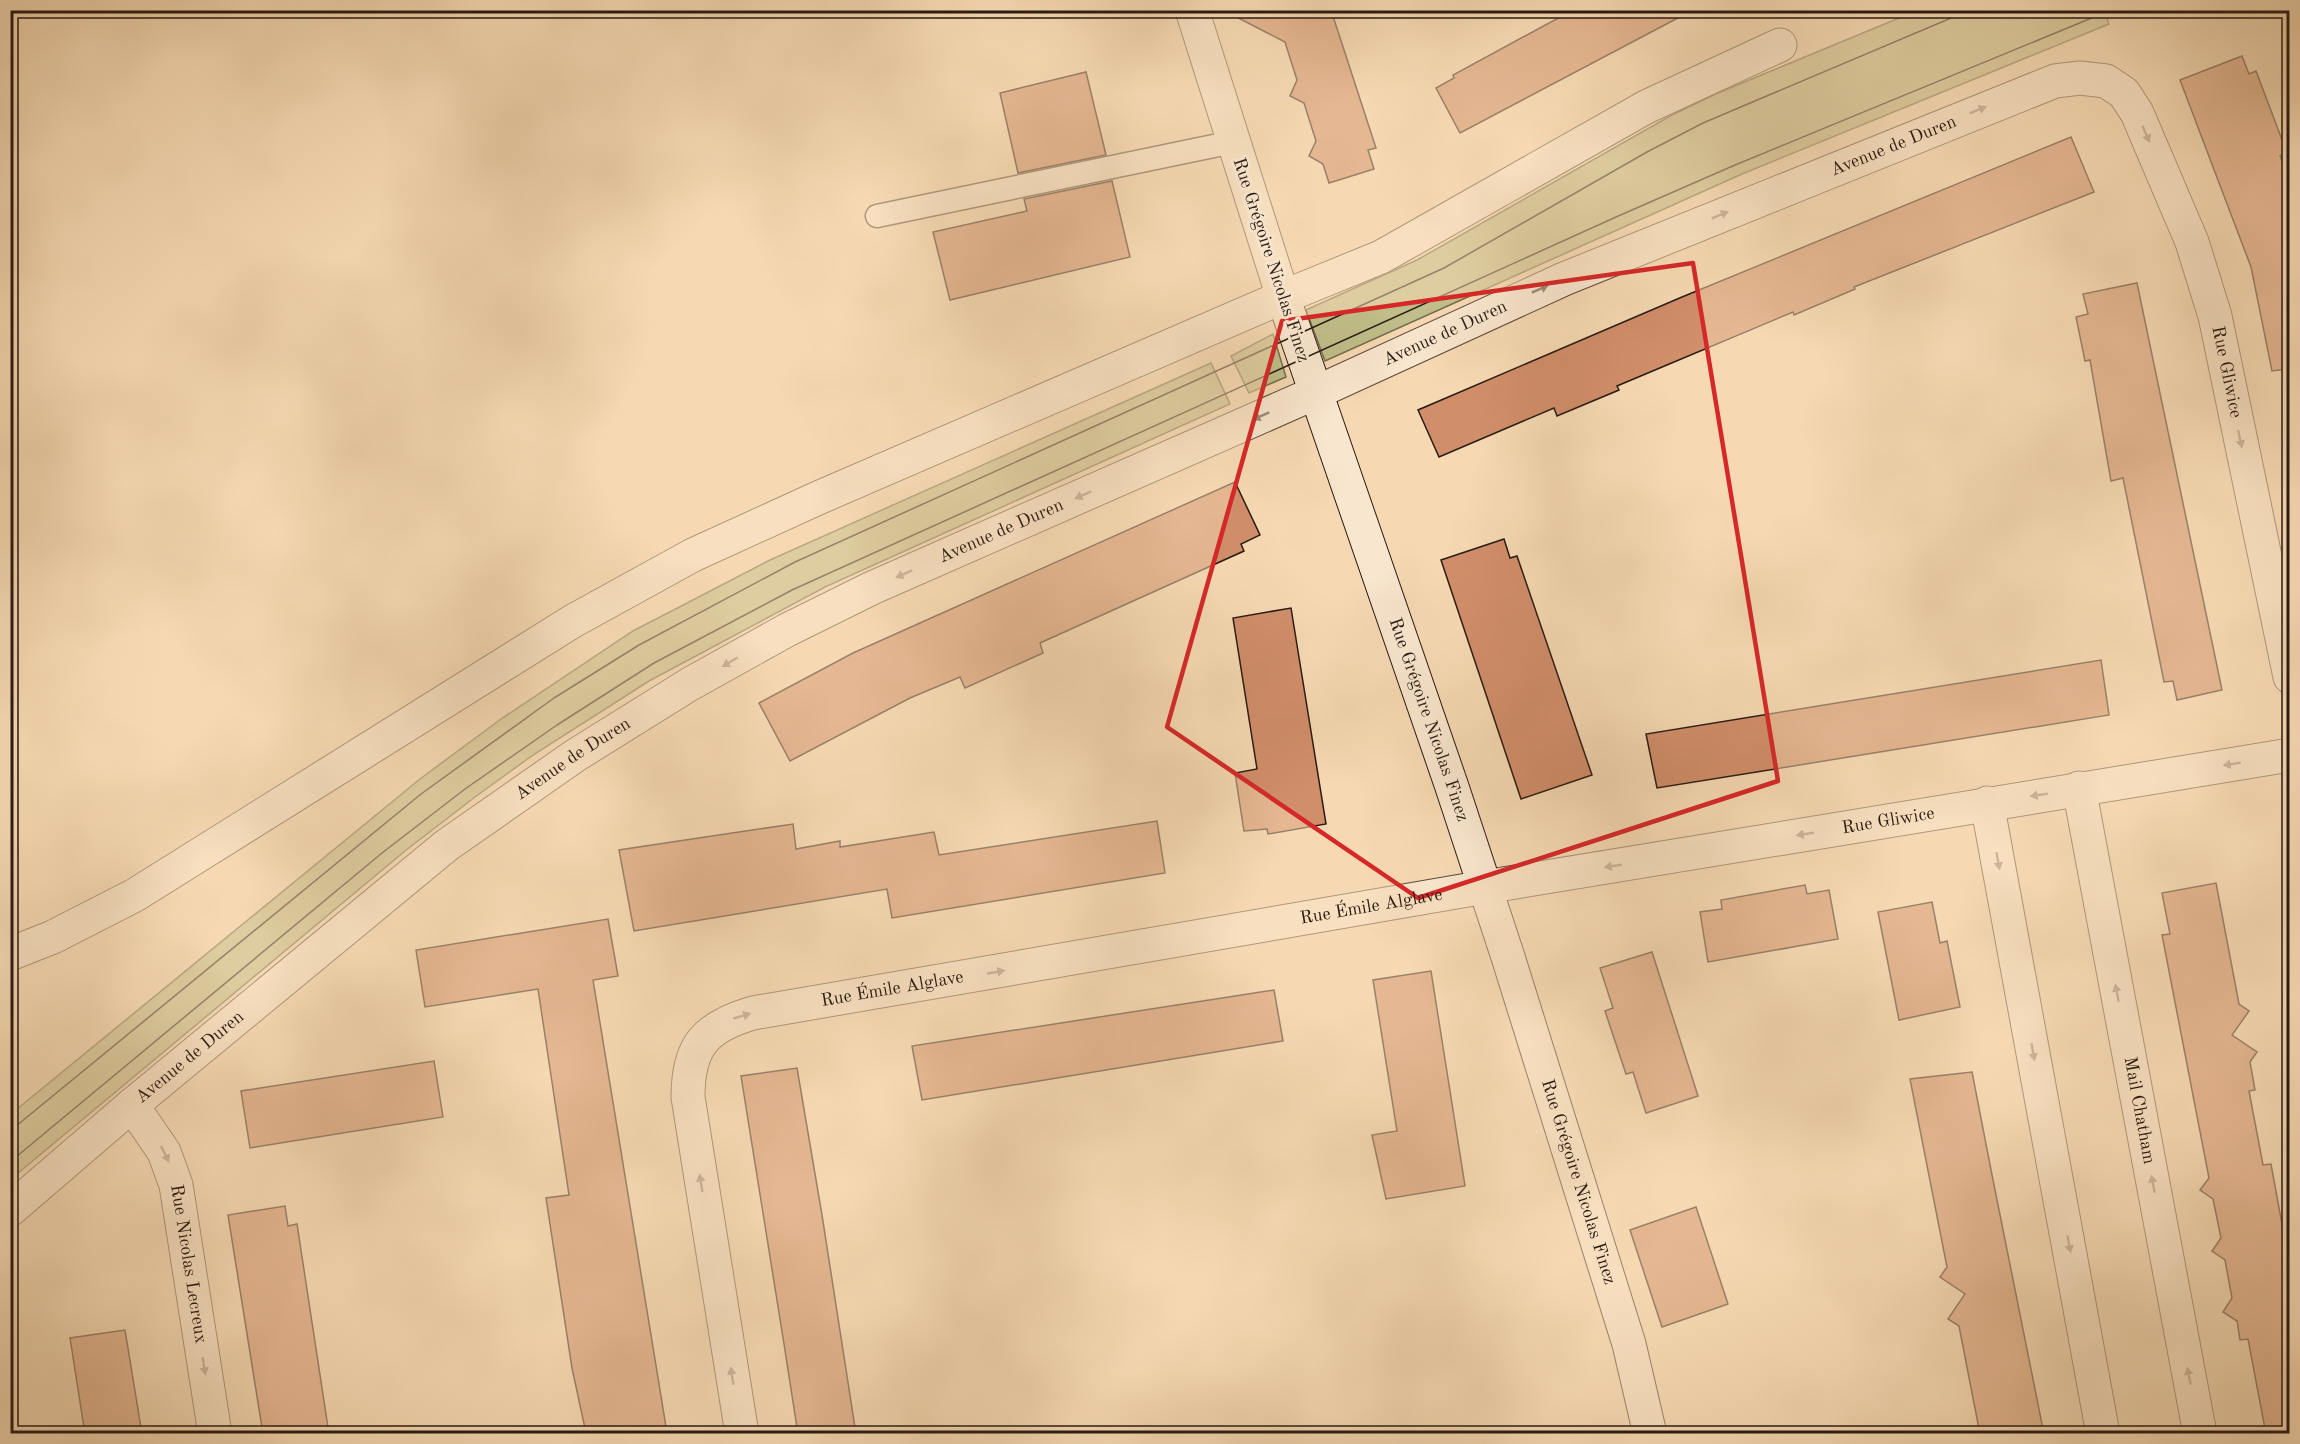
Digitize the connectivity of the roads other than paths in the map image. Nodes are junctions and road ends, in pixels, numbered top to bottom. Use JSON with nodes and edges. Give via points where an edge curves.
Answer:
{"nodes":[{"id":1,"x":1192,"y":10,"type":"edge"},
{"id":2,"x":1780,"y":45,"type":"dead end"},
{"id":3,"x":2115,"y":85,"type":"joint"},
{"id":4,"x":1233,"y":142,"type":"junction"},
{"id":5,"x":877,"y":216,"type":"dead end"},
{"id":6,"x":1283,"y":297,"type":"junction"},
{"id":7,"x":1315,"y":393,"type":"junction"},
{"id":8,"x":2289,"y":677,"type":"edge"},
{"id":9,"x":2289,"y":755,"type":"edge"},
{"id":10,"x":2079,"y":788,"type":"junction"},
{"id":11,"x":1987,"y":803,"type":"junction"},
{"id":12,"x":1485,"y":886,"type":"junction"},
{"id":13,"x":10,"y":954,"type":"edge"},
{"id":14,"x":132,"y":1105,"type":"junction"},
{"id":15,"x":10,"y":1210,"type":"edge"},
{"id":16,"x":215,"y":1434,"type":"edge"},
{"id":17,"x":742,"y":1434,"type":"edge"},
{"id":18,"x":1650,"y":1434,"type":"edge"},
{"id":19,"x":2103,"y":1434,"type":"edge"},
{"id":20,"x":2200,"y":1434,"type":"edge"}],
"edges":[{"from":1,"to":4,"type":"street","name":"Rue Grégoire Nicolas Finez"},
{"from":2,"to":6,"type":"street","via":[[1646,107],[1389,253]]},
{"from":7,"to":3,"type":"street","name":"Avenue de Duren","one_way":true,"via":[[1564,279],[2040,85],[2080,78]]},
{"from":3,"to":8,"type":"street","name":"Rue Gliwice","one_way":true,"via":[[2137,113],[2201,268],[2215,316]]},
{"from":4,"to":5,"type":"lane"},
{"from":4,"to":6,"type":"street","name":"Rue Grégoire Nicolas Finez"},
{"from":6,"to":7,"type":"street","name":"Rue Grégoire Nicolas Finez"},
{"from":6,"to":13,"type":"street","via":[[693,555],[573,621],[135,896]]},
{"from":7,"to":12,"type":"street","name":"Rue Grégoire Nicolas Finez"},
{"from":7,"to":14,"type":"street","name":"Avenue de Duren","one_way":true,"via":[[872,588],[690,684],[530,785],[447,845]]},
{"from":9,"to":10,"type":"street","name":"Rue Gliwice","one_way":true},
{"from":10,"to":11,"type":"street","name":"Rue Gliwice","one_way":true},
{"from":20,"to":10,"type":"street","name":"Mail Chatham","one_way":true},
{"from":11,"to":12,"type":"street","name":"Rue Gliwice","one_way":true},
{"from":11,"to":19,"type":"street","one_way":true},
{"from":17,"to":12,"type":"street","name":"Rue Émile Alglave","one_way":true,"via":[[688,1096],[691,1059],[713,1029],[753,1013]]},
{"from":12,"to":18,"type":"street","name":"Rue Grégoire Nicolas Finez","via":[[1629,1344]]},
{"from":14,"to":15,"type":"street","name":"Avenue de Duren"},
{"from":14,"to":16,"type":"street","name":"Rue Nicolas Lecreux","one_way":true,"via":[[164,1152],[176,1185]]}]}
